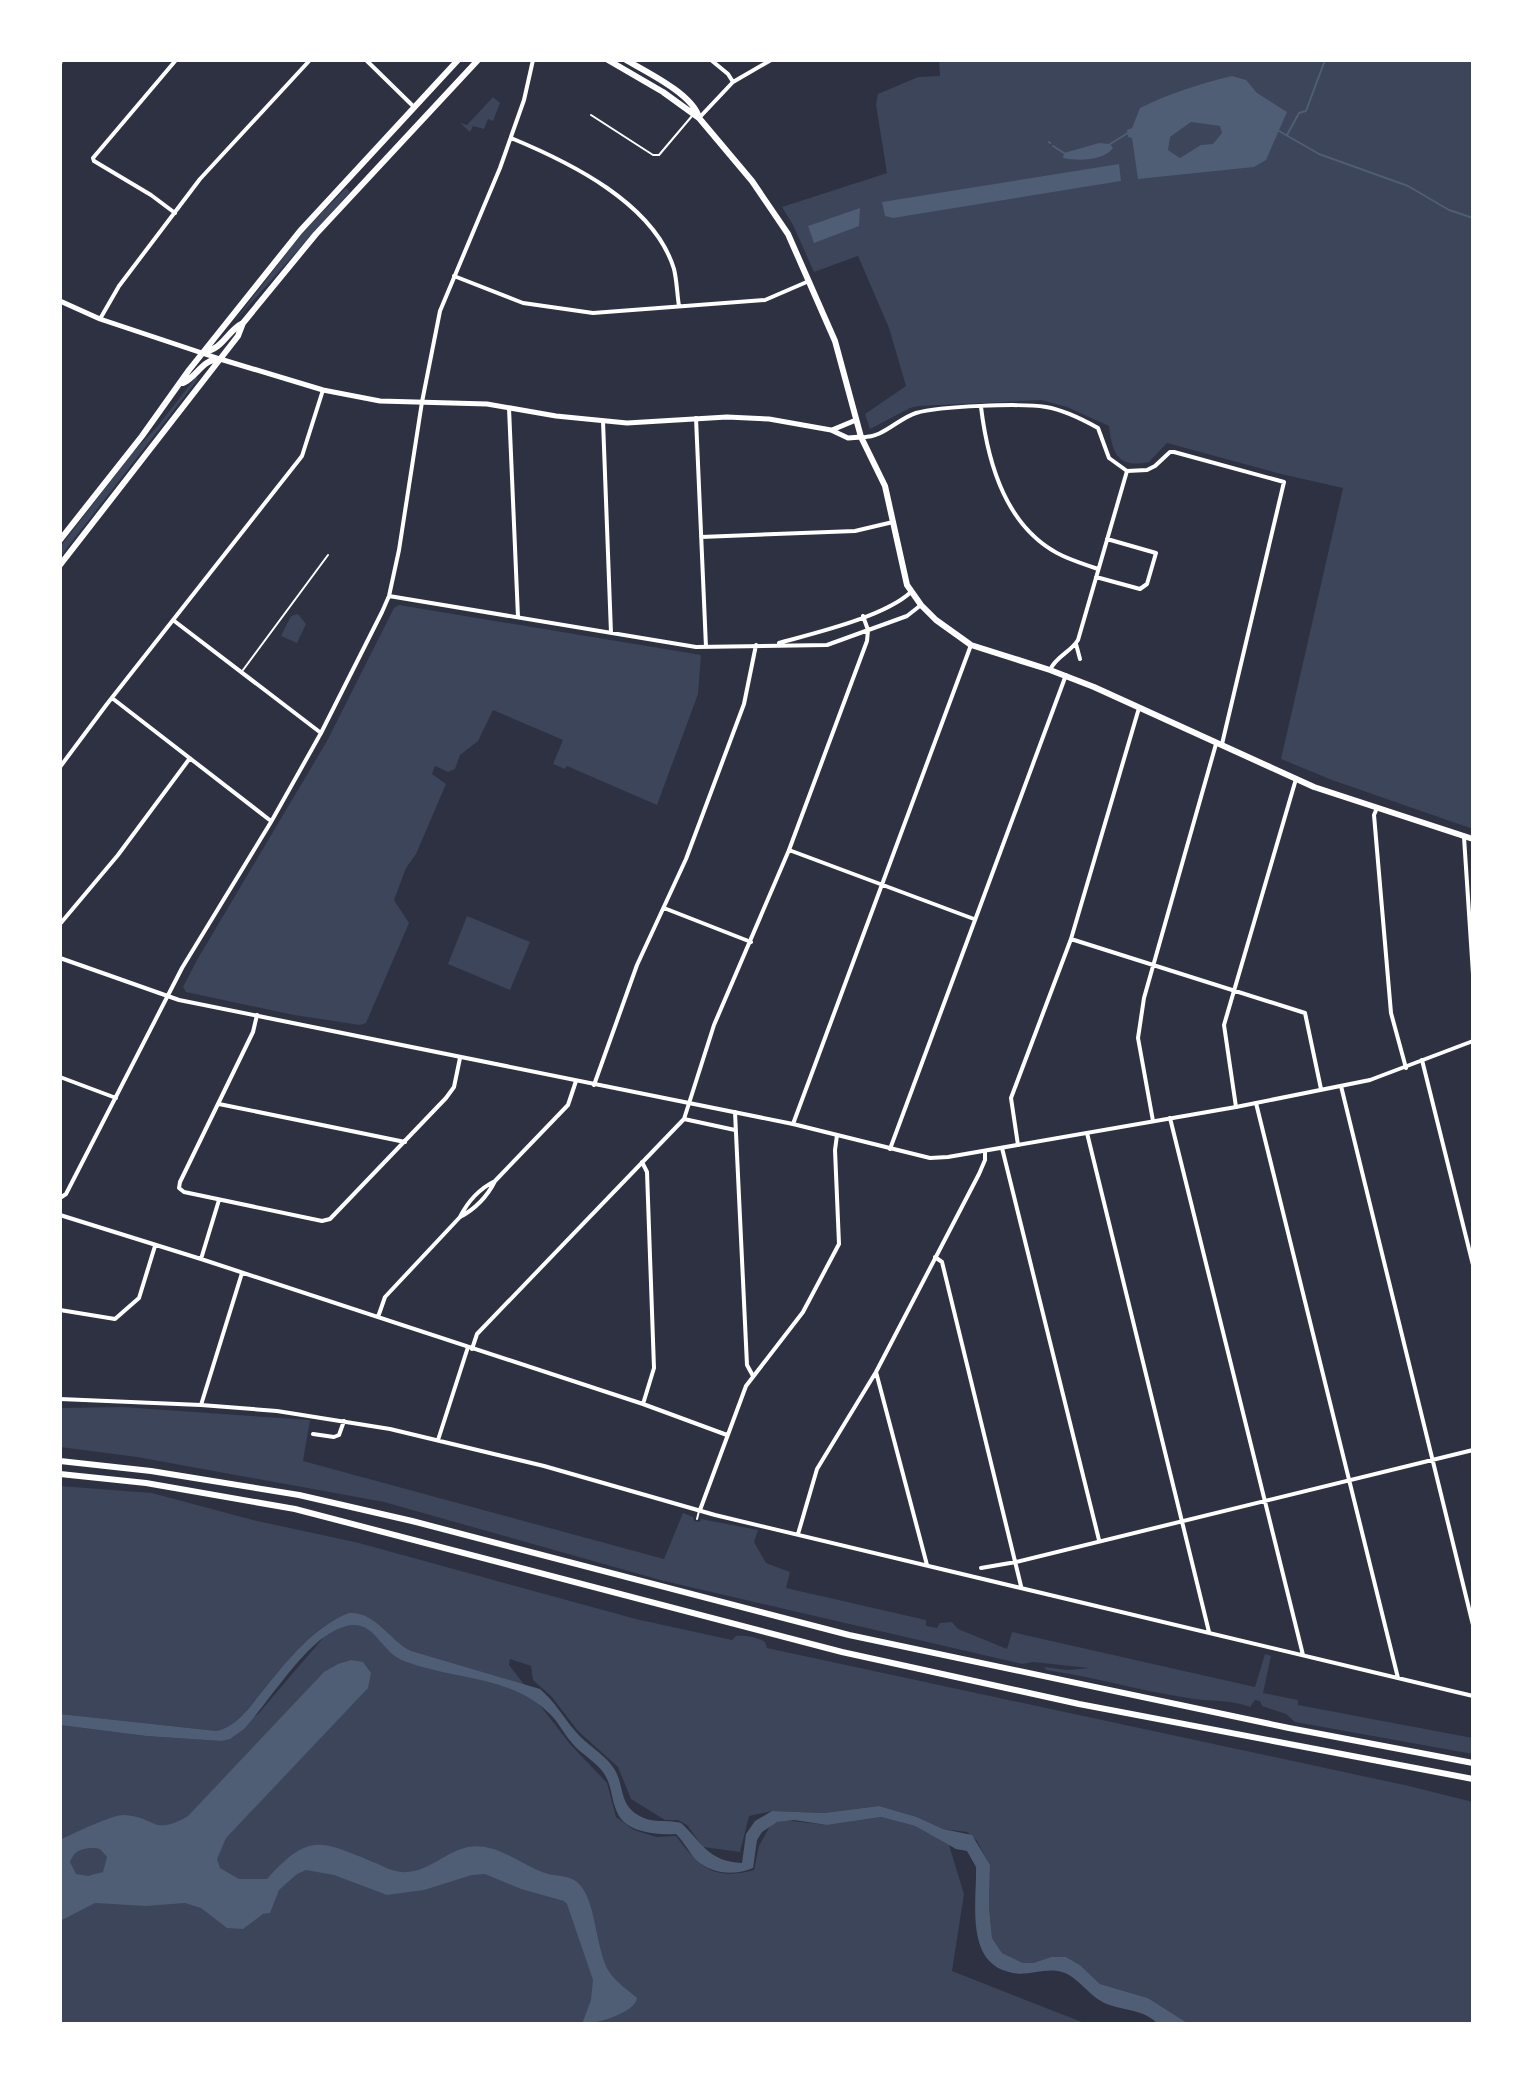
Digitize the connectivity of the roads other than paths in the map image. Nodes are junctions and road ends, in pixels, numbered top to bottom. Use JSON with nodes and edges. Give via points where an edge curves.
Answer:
{"nodes":[{"id":1,"x":176,"y":60,"type":"edge"},
{"id":2,"x":310,"y":60,"type":"edge"},
{"id":3,"x":366,"y":60,"type":"edge"},
{"id":4,"x":458,"y":60,"type":"edge"},
{"id":5,"x":478,"y":60,"type":"edge"},
{"id":6,"x":533,"y":60,"type":"edge"},
{"id":7,"x":608,"y":60,"type":"edge"},
{"id":8,"x":626,"y":60,"type":"edge"},
{"id":9,"x":711,"y":60,"type":"edge"},
{"id":10,"x":771,"y":60,"type":"edge"},
{"id":11,"x":733,"y":82,"type":"junction"},
{"id":12,"x":415,"y":108,"type":"junction"},
{"id":13,"x":591,"y":115,"type":"dead end"},
{"id":14,"x":696,"y":117,"type":"junction"},
{"id":15,"x":511,"y":138,"type":"junction"},
{"id":16,"x":175,"y":213,"type":"junction"},
{"id":17,"x":454,"y":276,"type":"junction"},
{"id":18,"x":809,"y":281,"type":"junction"},
{"id":19,"x":60,"y":301,"type":"edge"},
{"id":20,"x":679,"y":306,"type":"junction"},
{"id":21,"x":100,"y":319,"type":"junction"},
{"id":22,"x":243,"y":323,"type":"junction"},
{"id":23,"x":204,"y":352,"type":"junction"},
{"id":24,"x":220,"y":359,"type":"junction"},
{"id":25,"x":179,"y":385,"type":"junction"},
{"id":26,"x":323,"y":390,"type":"junction"},
{"id":27,"x":422,"y":402,"type":"junction"},
{"id":28,"x":981,"y":407,"type":"junction"},
{"id":29,"x":509,"y":408,"type":"junction"},
{"id":30,"x":696,"y":418,"type":"junction"},
{"id":31,"x":856,"y":420,"type":"junction"},
{"id":32,"x":603,"y":421,"type":"junction"},
{"id":33,"x":831,"y":430,"type":"junction"},
{"id":34,"x":861,"y":437,"type":"junction"},
{"id":35,"x":1127,"y":471,"type":"junction"},
{"id":36,"x":895,"y":521,"type":"junction"},
{"id":37,"x":701,"y":537,"type":"junction"},
{"id":38,"x":1107,"y":539,"type":"junction"},
{"id":39,"x":60,"y":540,"type":"edge"},
{"id":40,"x":328,"y":555,"type":"dead end"},
{"id":41,"x":60,"y":565,"type":"edge"},
{"id":42,"x":1098,"y":569,"type":"junction"},
{"id":43,"x":1096,"y":577,"type":"junction"},
{"id":44,"x":911,"y":592,"type":"junction"},
{"id":45,"x":389,"y":596,"type":"junction"},
{"id":46,"x":921,"y":605,"type":"junction"},
{"id":47,"x":863,"y":616,"type":"junction"},
{"id":48,"x":518,"y":617,"type":"junction"},
{"id":49,"x":173,"y":620,"type":"junction"},
{"id":50,"x":868,"y":630,"type":"junction"},
{"id":51,"x":611,"y":633,"type":"junction"},
{"id":52,"x":756,"y":644,"type":"junction"},
{"id":53,"x":772,"y":644,"type":"junction"},
{"id":54,"x":1076,"y":644,"type":"junction"},
{"id":55,"x":971,"y":645,"type":"junction"},
{"id":56,"x":706,"y":647,"type":"junction"},
{"id":57,"x":1080,"y":659,"type":"dead end"},
{"id":58,"x":1050,"y":670,"type":"junction"},
{"id":59,"x":242,"y":672,"type":"junction"},
{"id":60,"x":1066,"y":675,"type":"junction"},
{"id":61,"x":112,"y":698,"type":"junction"},
{"id":62,"x":1140,"y":707,"type":"junction"},
{"id":63,"x":321,"y":733,"type":"junction"},
{"id":64,"x":1220,"y":743,"type":"junction"},
{"id":65,"x":190,"y":758,"type":"junction"},
{"id":66,"x":60,"y":767,"type":"edge"},
{"id":67,"x":1296,"y":779,"type":"junction"},
{"id":68,"x":1377,"y":808,"type":"junction"},
{"id":69,"x":271,"y":822,"type":"junction"},
{"id":70,"x":1464,"y":836,"type":"junction"},
{"id":71,"x":1473,"y":839,"type":"edge"},
{"id":72,"x":789,"y":850,"type":"junction"},
{"id":73,"x":881,"y":885,"type":"junction"},
{"id":74,"x":664,"y":908,"type":"junction"},
{"id":75,"x":975,"y":919,"type":"junction"},
{"id":76,"x":60,"y":924,"type":"edge"},
{"id":77,"x":1071,"y":939,"type":"junction"},
{"id":78,"x":751,"y":942,"type":"junction"},
{"id":79,"x":60,"y":958,"type":"edge"},
{"id":80,"x":1153,"y":963,"type":"junction"},
{"id":81,"x":1473,"y":974,"type":"edge"},
{"id":82,"x":1232,"y":991,"type":"junction"},
{"id":83,"x":168,"y":997,"type":"junction"},
{"id":84,"x":257,"y":1014,"type":"junction"},
{"id":85,"x":1473,"y":1041,"type":"edge"},
{"id":86,"x":460,"y":1058,"type":"junction"},
{"id":87,"x":1422,"y":1060,"type":"junction"},
{"id":88,"x":1406,"y":1068,"type":"junction"},
{"id":89,"x":60,"y":1077,"type":"edge"},
{"id":90,"x":576,"y":1081,"type":"junction"},
{"id":91,"x":594,"y":1085,"type":"junction"},
{"id":92,"x":1341,"y":1086,"type":"junction"},
{"id":93,"x":1321,"y":1089,"type":"junction"},
{"id":94,"x":116,"y":1098,"type":"junction"},
{"id":95,"x":687,"y":1103,"type":"junction"},
{"id":96,"x":1256,"y":1103,"type":"junction"},
{"id":97,"x":218,"y":1104,"type":"junction"},
{"id":98,"x":1236,"y":1107,"type":"junction"},
{"id":99,"x":735,"y":1112,"type":"junction"},
{"id":100,"x":1170,"y":1118,"type":"junction"},
{"id":101,"x":684,"y":1119,"type":"junction"},
{"id":102,"x":1153,"y":1121,"type":"junction"},
{"id":103,"x":793,"y":1124,"type":"junction"},
{"id":104,"x":735,"y":1130,"type":"junction"},
{"id":105,"x":1087,"y":1133,"type":"junction"},
{"id":106,"x":837,"y":1135,"type":"junction"},
{"id":107,"x":405,"y":1142,"type":"junction"},
{"id":108,"x":1018,"y":1145,"type":"junction"},
{"id":109,"x":1002,"y":1148,"type":"junction"},
{"id":110,"x":890,"y":1149,"type":"junction"},
{"id":111,"x":985,"y":1151,"type":"junction"},
{"id":112,"x":642,"y":1162,"type":"junction"},
{"id":113,"x":60,"y":1198,"type":"edge"},
{"id":114,"x":219,"y":1199,"type":"junction"},
{"id":115,"x":60,"y":1215,"type":"edge"},
{"id":116,"x":155,"y":1246,"type":"junction"},
{"id":117,"x":935,"y":1257,"type":"junction"},
{"id":118,"x":201,"y":1259,"type":"junction"},
{"id":119,"x":1473,"y":1265,"type":"edge"},
{"id":120,"x":242,"y":1272,"type":"junction"},
{"id":121,"x":60,"y":1310,"type":"edge"},
{"id":122,"x":378,"y":1317,"type":"junction"},
{"id":123,"x":470,"y":1348,"type":"junction"},
{"id":124,"x":876,"y":1372,"type":"junction"},
{"id":125,"x":753,"y":1376,"type":"junction"},
{"id":126,"x":60,"y":1399,"type":"edge"},
{"id":127,"x":643,"y":1404,"type":"junction"},
{"id":128,"x":201,"y":1405,"type":"junction"},
{"id":129,"x":344,"y":1421,"type":"junction"},
{"id":130,"x":313,"y":1434,"type":"dead end"},
{"id":131,"x":727,"y":1435,"type":"junction"},
{"id":132,"x":438,"y":1440,"type":"junction"},
{"id":133,"x":1473,"y":1450,"type":"edge"},
{"id":134,"x":60,"y":1460,"type":"edge"},
{"id":135,"x":1432,"y":1460,"type":"junction"},
{"id":136,"x":60,"y":1474,"type":"edge"},
{"id":137,"x":1349,"y":1480,"type":"junction"},
{"id":138,"x":1266,"y":1501,"type":"junction"},
{"id":139,"x":700,"y":1510,"type":"junction"},
{"id":140,"x":697,"y":1519,"type":"dead end"},
{"id":141,"x":1182,"y":1521,"type":"junction"},
{"id":142,"x":798,"y":1534,"type":"junction"},
{"id":143,"x":1099,"y":1540,"type":"junction"},
{"id":144,"x":1016,"y":1562,"type":"junction"},
{"id":145,"x":927,"y":1565,"type":"junction"},
{"id":146,"x":981,"y":1568,"type":"dead end"},
{"id":147,"x":1021,"y":1586,"type":"junction"},
{"id":148,"x":1473,"y":1625,"type":"edge"},
{"id":149,"x":1210,"y":1632,"type":"junction"},
{"id":150,"x":1303,"y":1655,"type":"junction"},
{"id":151,"x":1398,"y":1678,"type":"junction"},
{"id":152,"x":1473,"y":1696,"type":"edge"},
{"id":153,"x":1473,"y":1763,"type":"edge"},
{"id":154,"x":1473,"y":1779,"type":"edge"}],
"edges":[{"from":1,"to":16,"type":"street","via":[[93,158]]},
{"from":2,"to":16,"type":"street"},
{"from":3,"to":12,"type":"street"},
{"from":4,"to":12,"type":"main road"},
{"from":5,"to":22,"type":"main road","via":[[316,234]]},
{"from":6,"to":15,"type":"street"},
{"from":7,"to":14,"type":"main road"},
{"from":8,"to":14,"type":"main road","via":[[679,93],[698,110]]},
{"from":9,"to":11,"type":"street"},
{"from":10,"to":11,"type":"street"},
{"from":11,"to":14,"type":"street"},
{"from":12,"to":23,"type":"main road","via":[[300,231]]},
{"from":13,"to":14,"type":"lane","via":[[653,155]]},
{"from":14,"to":18,"type":"main road","via":[[772,209]]},
{"from":15,"to":17,"type":"street"},
{"from":15,"to":20,"type":"street","via":[[583,173],[636,213],[668,254]]},
{"from":16,"to":21,"type":"street"},
{"from":17,"to":20,"type":"street","via":[[523,303],[593,313]]},
{"from":17,"to":27,"type":"street","via":[[440,311]]},
{"from":18,"to":20,"type":"street","via":[[765,300]]},
{"from":18,"to":31,"type":"main road","via":[[835,341]]},
{"from":19,"to":21,"type":"main road"},
{"from":21,"to":23,"type":"main road"},
{"from":22,"to":23,"type":"main road","via":[[220,346]]},
{"from":22,"to":24,"type":"main road"},
{"from":23,"to":24,"type":"main road"},
{"from":23,"to":25,"type":"main road"},
{"from":24,"to":25,"type":"main road","via":[[208,361]]},
{"from":24,"to":26,"type":"main road"},
{"from":24,"to":41,"type":"main road"},
{"from":25,"to":39,"type":"main road"},
{"from":26,"to":27,"type":"main road","via":[[380,401]]},
{"from":26,"to":49,"type":"street","via":[[302,456]]},
{"from":27,"to":29,"type":"main road"},
{"from":27,"to":45,"type":"street"},
{"from":28,"to":34,"type":"street","via":[[921,411],[872,438]]},
{"from":28,"to":35,"type":"street","via":[[1046,407],[1082,420],[1098,428],[1109,458]]},
{"from":28,"to":42,"type":"street","via":[[992,468],[1014,511],[1029,531],[1060,555]]},
{"from":29,"to":32,"type":"main road"},
{"from":29,"to":48,"type":"street"},
{"from":30,"to":32,"type":"main road"},
{"from":30,"to":33,"type":"main road","via":[[769,419]]},
{"from":30,"to":37,"type":"street"},
{"from":31,"to":33,"type":"main road"},
{"from":31,"to":34,"type":"main road"},
{"from":32,"to":51,"type":"street"},
{"from":33,"to":34,"type":"main road"},
{"from":34,"to":36,"type":"main road"},
{"from":35,"to":38,"type":"street"},
{"from":35,"to":64,"type":"street","via":[[1147,470],[1174,452],[1284,482]]},
{"from":36,"to":37,"type":"street","via":[[855,531]]},
{"from":36,"to":44,"type":"main road"},
{"from":37,"to":56,"type":"street"},
{"from":38,"to":42,"type":"street"},
{"from":38,"to":43,"type":"street","via":[[1156,553],[1147,584],[1140,589]]},
{"from":40,"to":59,"type":"lane"},
{"from":42,"to":43,"type":"street"},
{"from":43,"to":54,"type":"street"},
{"from":44,"to":46,"type":"main road"},
{"from":44,"to":47,"type":"street"},
{"from":45,"to":48,"type":"street"},
{"from":45,"to":63,"type":"street"},
{"from":46,"to":50,"type":"street"},
{"from":46,"to":55,"type":"main road"},
{"from":47,"to":50,"type":"street"},
{"from":47,"to":53,"type":"street"},
{"from":48,"to":51,"type":"street"},
{"from":49,"to":59,"type":"street"},
{"from":49,"to":61,"type":"street"},
{"from":50,"to":53,"type":"street","via":[[827,645]]},
{"from":50,"to":72,"type":"street"},
{"from":51,"to":56,"type":"street"},
{"from":52,"to":53,"type":"street"},
{"from":52,"to":56,"type":"street"},
{"from":52,"to":74,"type":"street","via":[[744,704]]},
{"from":54,"to":57,"type":"street"},
{"from":54,"to":58,"type":"street"},
{"from":55,"to":58,"type":"main road"},
{"from":55,"to":73,"type":"street"},
{"from":58,"to":60,"type":"main road"},
{"from":59,"to":63,"type":"street"},
{"from":60,"to":62,"type":"main road"},
{"from":60,"to":75,"type":"street"},
{"from":61,"to":65,"type":"street"},
{"from":61,"to":66,"type":"street"},
{"from":62,"to":64,"type":"main road"},
{"from":62,"to":77,"type":"street"},
{"from":63,"to":69,"type":"street"},
{"from":64,"to":67,"type":"main road"},
{"from":64,"to":80,"type":"street"},
{"from":65,"to":69,"type":"street"},
{"from":65,"to":76,"type":"street"},
{"from":67,"to":68,"type":"main road"},
{"from":67,"to":82,"type":"street"},
{"from":68,"to":70,"type":"main road"},
{"from":68,"to":88,"type":"street","via":[[1391,1013]]},
{"from":69,"to":83,"type":"street"},
{"from":70,"to":71,"type":"main road"},
{"from":70,"to":81,"type":"street"},
{"from":72,"to":73,"type":"street"},
{"from":72,"to":78,"type":"street"},
{"from":73,"to":75,"type":"street"},
{"from":73,"to":103,"type":"street"},
{"from":74,"to":78,"type":"street"},
{"from":74,"to":91,"type":"street","via":[[637,965]]},
{"from":75,"to":110,"type":"street"},
{"from":77,"to":80,"type":"street"},
{"from":77,"to":108,"type":"street","via":[[1011,1098]]},
{"from":78,"to":95,"type":"street"},
{"from":79,"to":83,"type":"street"},
{"from":80,"to":82,"type":"street"},
{"from":80,"to":102,"type":"street","via":[[1138,1038]]},
{"from":82,"to":93,"type":"street","via":[[1305,1013]]},
{"from":82,"to":98,"type":"street","via":[[1224,1025]]},
{"from":83,"to":84,"type":"street"},
{"from":83,"to":94,"type":"street"},
{"from":84,"to":86,"type":"street"},
{"from":84,"to":97,"type":"street"},
{"from":85,"to":87,"type":"street"},
{"from":86,"to":90,"type":"street"},
{"from":86,"to":107,"type":"street","via":[[454,1087]]},
{"from":87,"to":88,"type":"street"},
{"from":87,"to":119,"type":"street"},
{"from":88,"to":92,"type":"street"},
{"from":89,"to":94,"type":"street"},
{"from":90,"to":91,"type":"street"},
{"from":90,"to":122,"type":"street","via":[[568,1105],[385,1297]]},
{"from":91,"to":95,"type":"street"},
{"from":92,"to":93,"type":"street"},
{"from":92,"to":135,"type":"street"},
{"from":93,"to":96,"type":"street"},
{"from":94,"to":113,"type":"street"},
{"from":95,"to":99,"type":"street"},
{"from":95,"to":101,"type":"street"},
{"from":96,"to":98,"type":"street"},
{"from":96,"to":137,"type":"street"},
{"from":97,"to":107,"type":"street"},
{"from":97,"to":114,"type":"street","via":[[179,1188]]},
{"from":98,"to":100,"type":"street"},
{"from":99,"to":103,"type":"street"},
{"from":99,"to":104,"type":"street"},
{"from":100,"to":102,"type":"street"},
{"from":100,"to":138,"type":"street"},
{"from":101,"to":104,"type":"street"},
{"from":101,"to":112,"type":"street"},
{"from":102,"to":105,"type":"street"},
{"from":103,"to":106,"type":"street"},
{"from":104,"to":125,"type":"street","via":[[746,1354]]},
{"from":105,"to":108,"type":"street"},
{"from":105,"to":141,"type":"street"},
{"from":106,"to":110,"type":"street"},
{"from":106,"to":125,"type":"street","via":[[839,1244],[803,1312]]},
{"from":107,"to":114,"type":"street","via":[[330,1219]]},
{"from":108,"to":109,"type":"street"},
{"from":109,"to":111,"type":"street"},
{"from":109,"to":143,"type":"street"},
{"from":110,"to":111,"type":"street","via":[[930,1158]]},
{"from":111,"to":117,"type":"street","via":[[979,1174]]},
{"from":112,"to":123,"type":"street","via":[[477,1334]]},
{"from":112,"to":127,"type":"street","via":[[647,1172],[654,1368]]},
{"from":114,"to":118,"type":"street"},
{"from":115,"to":116,"type":"street"},
{"from":116,"to":118,"type":"street"},
{"from":116,"to":121,"type":"street","via":[[139,1298],[115,1319]]},
{"from":117,"to":124,"type":"street"},
{"from":117,"to":144,"type":"street","via":[[942,1262]]},
{"from":118,"to":120,"type":"street"},
{"from":120,"to":122,"type":"street"},
{"from":120,"to":128,"type":"street"},
{"from":122,"to":123,"type":"street"},
{"from":123,"to":127,"type":"street"},
{"from":123,"to":132,"type":"street"},
{"from":124,"to":142,"type":"street","via":[[817,1469]]},
{"from":124,"to":145,"type":"street"},
{"from":125,"to":131,"type":"street"},
{"from":126,"to":128,"type":"street"},
{"from":127,"to":131,"type":"street"},
{"from":128,"to":129,"type":"street"},
{"from":129,"to":130,"type":"street","via":[[339,1435]]},
{"from":129,"to":132,"type":"street"},
{"from":131,"to":139,"type":"street"},
{"from":132,"to":139,"type":"street"},
{"from":133,"to":135,"type":"street"},
{"from":134,"to":153,"type":"main road","via":[[299,1495],[849,1635]]},
{"from":135,"to":137,"type":"street"},
{"from":135,"to":148,"type":"street"},
{"from":136,"to":154,"type":"main road","via":[[295,1509],[842,1652]]},
{"from":137,"to":138,"type":"street"},
{"from":137,"to":151,"type":"street"},
{"from":138,"to":141,"type":"street"},
{"from":138,"to":150,"type":"street"},
{"from":139,"to":140,"type":"lane"},
{"from":139,"to":142,"type":"street"},
{"from":141,"to":143,"type":"street"},
{"from":141,"to":149,"type":"street"},
{"from":142,"to":145,"type":"street"},
{"from":143,"to":144,"type":"street"},
{"from":144,"to":146,"type":"street"},
{"from":144,"to":147,"type":"street"},
{"from":145,"to":147,"type":"street"},
{"from":147,"to":149,"type":"street"},
{"from":149,"to":150,"type":"street"},
{"from":150,"to":151,"type":"street"},
{"from":151,"to":152,"type":"street"}]}
